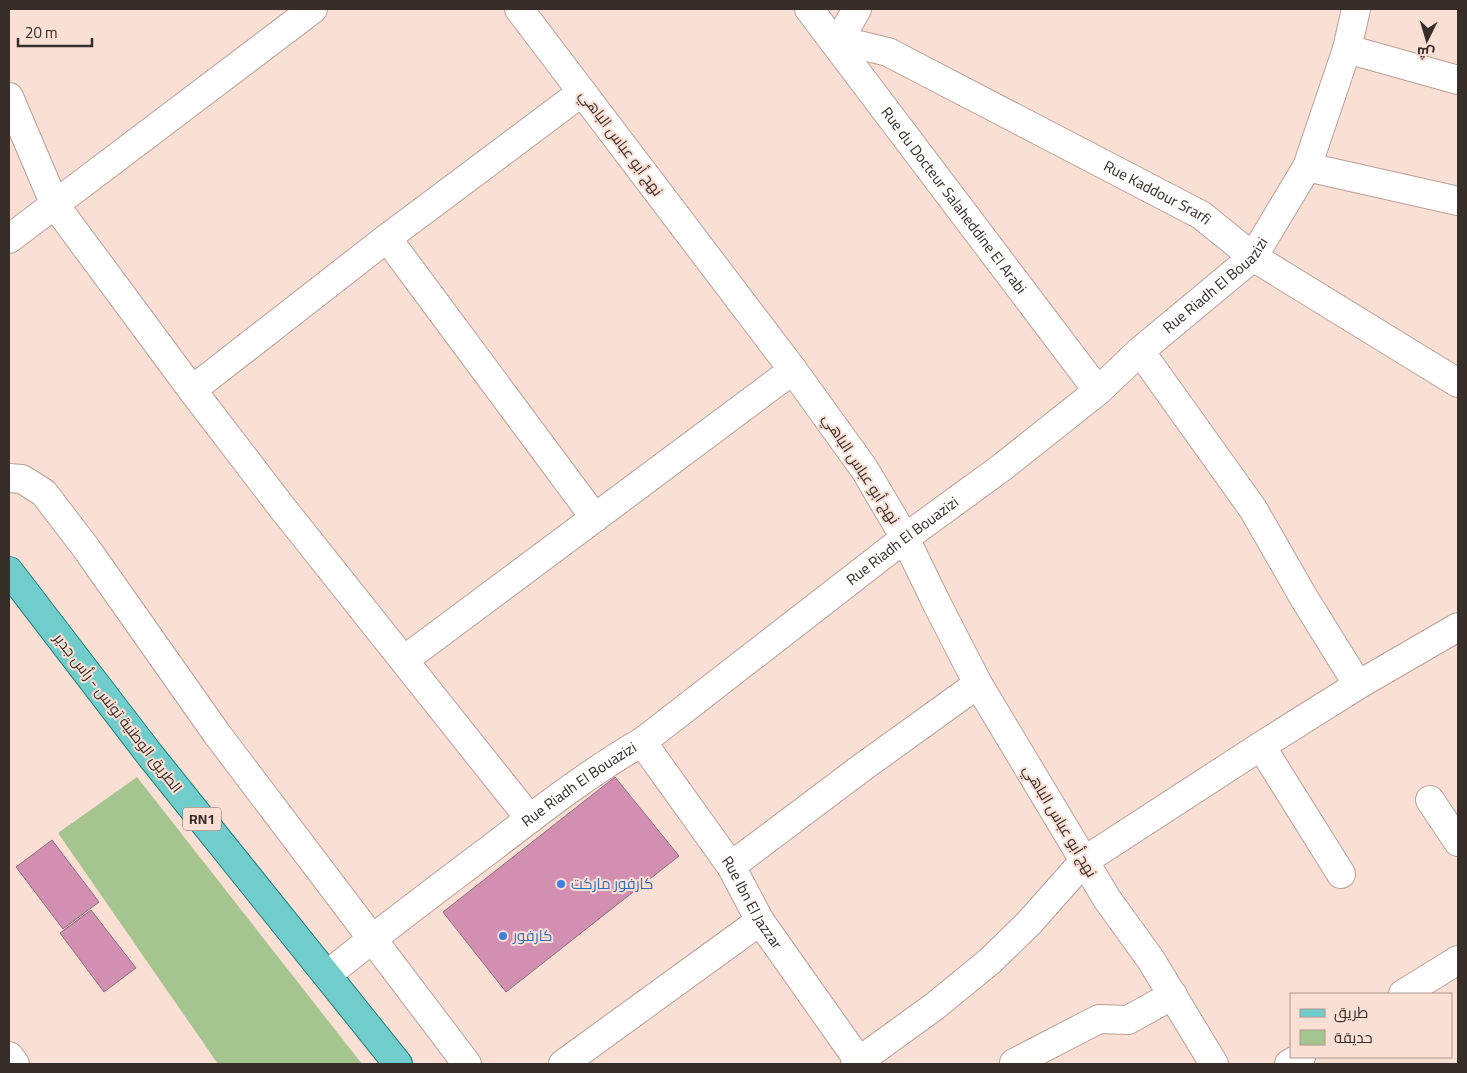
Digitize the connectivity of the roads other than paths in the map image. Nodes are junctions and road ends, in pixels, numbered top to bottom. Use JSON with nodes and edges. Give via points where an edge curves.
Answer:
{"nodes":[{"id":1,"x":313,"y":9,"type":"edge"},
{"id":2,"x":519,"y":9,"type":"edge"},
{"id":3,"x":809,"y":9,"type":"edge"},
{"id":4,"x":857,"y":9,"type":"edge"},
{"id":5,"x":1356,"y":9,"type":"edge"},
{"id":6,"x":837,"y":44,"type":"junction"},
{"id":7,"x":1346,"y":49,"type":"junction"},
{"id":8,"x":1458,"y":80,"type":"edge"},
{"id":9,"x":582,"y":92,"type":"junction"},
{"id":10,"x":9,"y":97,"type":"edge"},
{"id":11,"x":1306,"y":167,"type":"junction"},
{"id":12,"x":1458,"y":201,"type":"edge"},
{"id":13,"x":55,"y":205,"type":"junction"},
{"id":14,"x":387,"y":238,"type":"junction"},
{"id":15,"x":9,"y":239,"type":"edge"},
{"id":16,"x":1253,"y":256,"type":"junction"},
{"id":17,"x":1140,"y":351,"type":"junction"},
{"id":18,"x":793,"y":370,"type":"junction"},
{"id":19,"x":1458,"y":383,"type":"edge"},
{"id":20,"x":192,"y":390,"type":"junction"},
{"id":21,"x":1098,"y":391,"type":"junction"},
{"id":22,"x":9,"y":478,"type":"edge"},
{"id":23,"x":595,"y":518,"type":"junction"},
{"id":24,"x":906,"y":538,"type":"junction"},
{"id":25,"x":9,"y":571,"type":"edge"},
{"id":26,"x":1458,"y":627,"type":"edge"},
{"id":27,"x":404,"y":660,"type":"junction"},
{"id":28,"x":978,"y":684,"type":"junction"},
{"id":29,"x":1358,"y":685,"type":"junction"},
{"id":30,"x":642,"y":742,"type":"junction"},
{"id":31,"x":1261,"y":746,"type":"junction"},
{"id":32,"x":1430,"y":800,"type":"dead end"},
{"id":33,"x":530,"y":819,"type":"junction"},
{"id":34,"x":1458,"y":842,"type":"edge"},
{"id":35,"x":1084,"y":861,"type":"junction"},
{"id":36,"x":731,"y":866,"type":"junction"},
{"id":37,"x":1340,"y":874,"type":"dead end"},
{"id":38,"x":760,"y":921,"type":"junction"},
{"id":39,"x":371,"y":939,"type":"junction"},
{"id":40,"x":1458,"y":960,"type":"edge"},
{"id":41,"x":327,"y":975,"type":"junction"},
{"id":42,"x":1405,"y":993,"type":"edge"},
{"id":43,"x":1173,"y":995,"type":"junction"},
{"id":44,"x":9,"y":1056,"type":"edge"},
{"id":45,"x":858,"y":1063,"type":"edge"},
{"id":46,"x":1014,"y":1063,"type":"edge"},
{"id":47,"x":15,"y":1064,"type":"edge"},
{"id":48,"x":398,"y":1064,"type":"edge"},
{"id":49,"x":467,"y":1064,"type":"edge"},
{"id":50,"x":563,"y":1064,"type":"edge"},
{"id":51,"x":1214,"y":1064,"type":"edge"}],
"edges":[{"from":1,"to":13,"type":"street"},
{"from":2,"to":9,"type":"street","name":"نهج أبو عباس الباهي"},
{"from":3,"to":6,"type":"street","name":"Rue du Docteur Salaheddine El Arabi"},
{"from":4,"to":6,"type":"street"},
{"from":5,"to":7,"type":"street","name":"Rue Riadh El Bouazizi"},
{"from":6,"to":16,"type":"street","name":"Rue Kaddour Srarfi","via":[[888,52],[1202,215]]},
{"from":6,"to":21,"type":"street","name":"Rue du Docteur Salaheddine El Arabi"},
{"from":7,"to":8,"type":"street"},
{"from":7,"to":11,"type":"street","name":"Rue Riadh El Bouazizi"},
{"from":9,"to":14,"type":"street"},
{"from":9,"to":18,"type":"street","name":"نهج أبو عباس الباهي"},
{"from":10,"to":13,"type":"street"},
{"from":11,"to":12,"type":"street"},
{"from":11,"to":16,"type":"street","name":"Rue Riadh El Bouazizi"},
{"from":13,"to":15,"type":"street"},
{"from":13,"to":20,"type":"street"},
{"from":14,"to":20,"type":"street"},
{"from":14,"to":23,"type":"street"},
{"from":16,"to":17,"type":"street","name":"Rue Riadh El Bouazizi"},
{"from":16,"to":19,"type":"street","name":"Rue Kaddour Srarfi"},
{"from":17,"to":21,"type":"street","name":"Rue Riadh El Bouazizi"},
{"from":17,"to":29,"type":"street","via":[[1253,509]]},
{"from":18,"to":23,"type":"street"},
{"from":18,"to":24,"type":"street","name":"نهج أبو عباس الباهي","via":[[865,470]]},
{"from":20,"to":27,"type":"street"},
{"from":21,"to":24,"type":"street","name":"Rue Riadh El Bouazizi"},
{"from":22,"to":39,"type":"street","via":[[22,478],[44,493],[217,734]]},
{"from":23,"to":27,"type":"street"},
{"from":24,"to":28,"type":"street","name":"نهج أبو عباس الباهي"},
{"from":24,"to":30,"type":"street","name":"Rue Riadh El Bouazizi"},
{"from":25,"to":41,"type":"main road","name":"الطريق الوطنية تونس - رأس جدير","number":"RN1"},
{"from":26,"to":29,"type":"street"},
{"from":27,"to":33,"type":"street"},
{"from":28,"to":35,"type":"street","name":"نهج أبو عباس الباهي"},
{"from":28,"to":36,"type":"street"},
{"from":29,"to":31,"type":"street"},
{"from":30,"to":33,"type":"street","name":"Rue Riadh El Bouazizi"},
{"from":30,"to":36,"type":"street","name":"Rue Ibn El Jazzar"},
{"from":31,"to":35,"type":"street"},
{"from":31,"to":37,"type":"street"},
{"from":32,"to":34,"type":"street"},
{"from":33,"to":39,"type":"street","name":"Rue Riadh El Bouazizi"},
{"from":35,"to":43,"type":"street","name":"نهج أبو عباس الباهي"},
{"from":35,"to":45,"type":"street","via":[[990,962]]},
{"from":36,"to":38,"type":"street","name":"Rue Ibn El Jazzar"},
{"from":38,"to":45,"type":"street","name":"Rue Ibn El Jazzar"},
{"from":38,"to":50,"type":"street"},
{"from":39,"to":41,"type":"street","name":"Rue Riadh El Bouazizi"},
{"from":39,"to":49,"type":"street"},
{"from":40,"to":42,"type":"street"},
{"from":41,"to":48,"type":"main road","name":"الطريق الوطنية تونس - رأس جدير","number":"RN1"},
{"from":43,"to":46,"type":"street","via":[[1128,1020],[1099,1019]]},
{"from":43,"to":51,"type":"street","name":"نهج أبو عباس الباهي"},
{"from":44,"to":47,"type":"street"}]}
